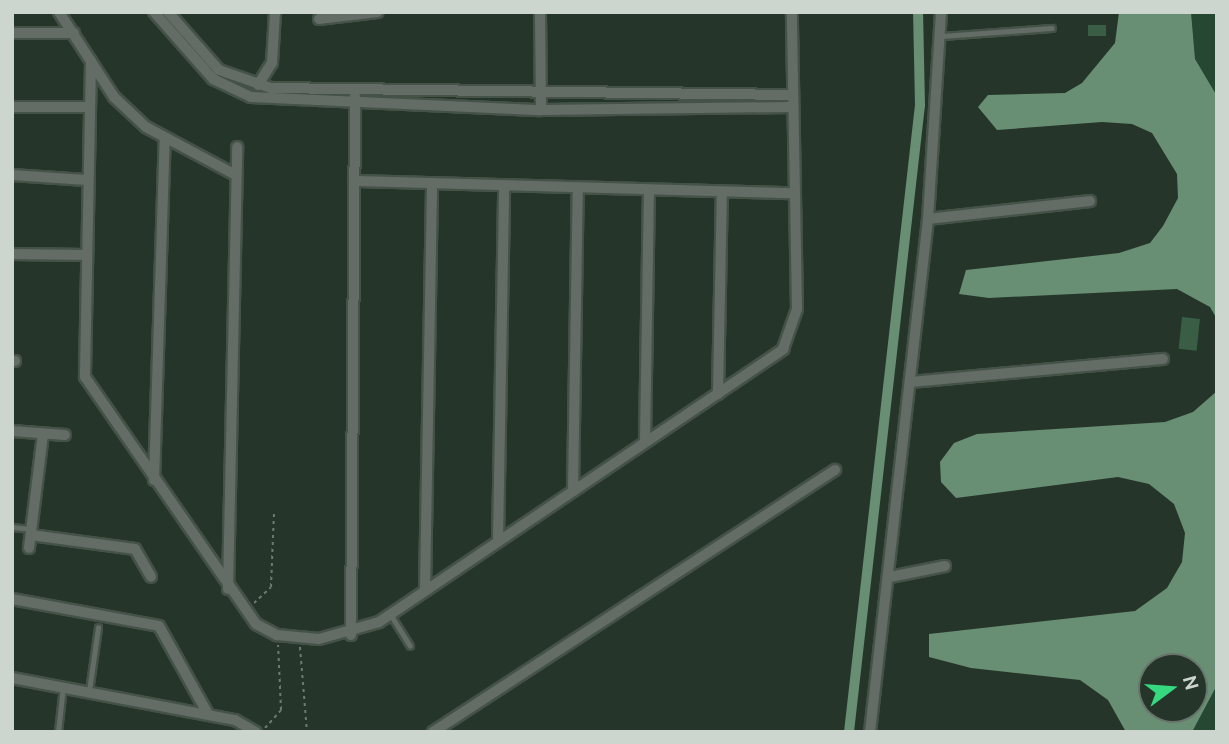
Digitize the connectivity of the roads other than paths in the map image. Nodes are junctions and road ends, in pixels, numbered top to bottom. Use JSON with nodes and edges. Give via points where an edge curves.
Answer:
{"nodes":[{"id":1,"x":59,"y":12,"type":"edge"},
{"id":2,"x":155,"y":12,"type":"edge"},
{"id":3,"x":168,"y":12,"type":"edge"},
{"id":4,"x":275,"y":12,"type":"edge"},
{"id":5,"x":378,"y":12,"type":"edge"},
{"id":6,"x":541,"y":12,"type":"edge"},
{"id":7,"x":792,"y":12,"type":"edge"},
{"id":8,"x":941,"y":12,"type":"edge"},
{"id":9,"x":319,"y":19,"type":"dead end"},
{"id":10,"x":1052,"y":28,"type":"dead end"},
{"id":11,"x":12,"y":33,"type":"edge"},
{"id":12,"x":74,"y":33,"type":"junction"},
{"id":13,"x":942,"y":36,"type":"junction"},
{"id":14,"x":91,"y":61,"type":"junction"},
{"id":15,"x":258,"y":85,"type":"junction"},
{"id":16,"x":356,"y":89,"type":"junction"},
{"id":17,"x":541,"y":93,"type":"junction"},
{"id":18,"x":792,"y":95,"type":"junction"},
{"id":19,"x":355,"y":101,"type":"junction"},
{"id":20,"x":12,"y":107,"type":"edge"},
{"id":21,"x":87,"y":107,"type":"junction"},
{"id":22,"x":792,"y":107,"type":"junction"},
{"id":23,"x":541,"y":110,"type":"junction"},
{"id":24,"x":165,"y":139,"type":"junction"},
{"id":25,"x":237,"y":147,"type":"dead end"},
{"id":26,"x":12,"y":175,"type":"edge"},
{"id":27,"x":236,"y":175,"type":"junction"},
{"id":28,"x":86,"y":180,"type":"junction"},
{"id":29,"x":354,"y":181,"type":"junction"},
{"id":30,"x":432,"y":183,"type":"junction"},
{"id":31,"x":504,"y":188,"type":"junction"},
{"id":32,"x":578,"y":189,"type":"junction"},
{"id":33,"x":649,"y":191,"type":"junction"},
{"id":34,"x":722,"y":192,"type":"junction"},
{"id":35,"x":795,"y":193,"type":"junction"},
{"id":36,"x":1090,"y":201,"type":"dead end"},
{"id":37,"x":928,"y":219,"type":"junction"},
{"id":38,"x":12,"y":254,"type":"edge"},
{"id":39,"x":87,"y":255,"type":"junction"},
{"id":40,"x":1163,"y":359,"type":"dead end"},
{"id":41,"x":909,"y":382,"type":"junction"},
{"id":42,"x":718,"y":394,"type":"junction"},
{"id":43,"x":12,"y":431,"type":"edge"},
{"id":44,"x":43,"y":434,"type":"junction"},
{"id":45,"x":65,"y":435,"type":"dead end"},
{"id":46,"x":645,"y":442,"type":"junction"},
{"id":47,"x":835,"y":470,"type":"dead end"},
{"id":48,"x":154,"y":480,"type":"junction"},
{"id":49,"x":573,"y":491,"type":"junction"},
{"id":50,"x":12,"y":527,"type":"edge"},
{"id":51,"x":31,"y":532,"type":"junction"},
{"id":52,"x":498,"y":541,"type":"junction"},
{"id":53,"x":29,"y":548,"type":"dead end"},
{"id":54,"x":945,"y":566,"type":"dead end"},
{"id":55,"x":151,"y":577,"type":"dead end"},
{"id":56,"x":890,"y":577,"type":"junction"},
{"id":57,"x":228,"y":589,"type":"junction"},
{"id":58,"x":425,"y":589,"type":"junction"},
{"id":59,"x":12,"y":599,"type":"edge"},
{"id":60,"x":390,"y":614,"type":"junction"},
{"id":61,"x":98,"y":628,"type":"dead end"},
{"id":62,"x":351,"y":635,"type":"junction"},
{"id":63,"x":410,"y":646,"type":"dead end"},
{"id":64,"x":12,"y":678,"type":"edge"},
{"id":65,"x":63,"y":686,"type":"junction"},
{"id":66,"x":89,"y":692,"type":"junction"},
{"id":67,"x":208,"y":714,"type":"junction"},
{"id":68,"x":58,"y":732,"type":"edge"},
{"id":69,"x":256,"y":732,"type":"edge"},
{"id":70,"x":433,"y":732,"type":"edge"},
{"id":71,"x":870,"y":732,"type":"edge"}],
"edges":[{"from":1,"to":12,"type":"street"},
{"from":2,"to":19,"type":"street","via":[[180,47],[235,92],[289,102]]},
{"from":3,"to":15,"type":"street","via":[[219,70]]},
{"from":4,"to":15,"type":"street","via":[[272,63]]},
{"from":5,"to":9,"type":"street"},
{"from":6,"to":17,"type":"street"},
{"from":7,"to":18,"type":"street"},
{"from":8,"to":13,"type":"street"},
{"from":10,"to":13,"type":"lane"},
{"from":11,"to":12,"type":"street"},
{"from":12,"to":14,"type":"street"},
{"from":13,"to":37,"type":"street"},
{"from":14,"to":21,"type":"street"},
{"from":14,"to":24,"type":"street","via":[[114,97]]},
{"from":15,"to":16,"type":"street"},
{"from":16,"to":17,"type":"street"},
{"from":16,"to":19,"type":"street"},
{"from":17,"to":18,"type":"street"},
{"from":17,"to":23,"type":"street"},
{"from":18,"to":22,"type":"street"},
{"from":19,"to":23,"type":"street"},
{"from":19,"to":29,"type":"street"},
{"from":20,"to":21,"type":"street"},
{"from":21,"to":28,"type":"street"},
{"from":22,"to":23,"type":"street"},
{"from":22,"to":35,"type":"street"},
{"from":24,"to":27,"type":"street"},
{"from":24,"to":48,"type":"street"},
{"from":25,"to":27,"type":"street"},
{"from":26,"to":28,"type":"street"},
{"from":27,"to":57,"type":"street"},
{"from":28,"to":39,"type":"street"},
{"from":29,"to":30,"type":"street"},
{"from":29,"to":62,"type":"street"},
{"from":30,"to":31,"type":"street"},
{"from":30,"to":58,"type":"street"},
{"from":31,"to":32,"type":"street"},
{"from":31,"to":52,"type":"street"},
{"from":32,"to":33,"type":"street"},
{"from":32,"to":49,"type":"street"},
{"from":33,"to":34,"type":"street"},
{"from":33,"to":46,"type":"street"},
{"from":34,"to":35,"type":"street"},
{"from":34,"to":42,"type":"street"},
{"from":35,"to":42,"type":"street","via":[[793,332],[783,349]]},
{"from":36,"to":37,"type":"street"},
{"from":37,"to":41,"type":"street"},
{"from":38,"to":39,"type":"street"},
{"from":39,"to":48,"type":"street","via":[[85,377]]},
{"from":40,"to":41,"type":"street"},
{"from":41,"to":56,"type":"street"},
{"from":42,"to":46,"type":"street"},
{"from":43,"to":44,"type":"street"},
{"from":44,"to":45,"type":"street"},
{"from":44,"to":51,"type":"street"},
{"from":46,"to":49,"type":"street"},
{"from":47,"to":70,"type":"street"},
{"from":48,"to":57,"type":"street"},
{"from":49,"to":52,"type":"street"},
{"from":50,"to":51,"type":"lane"},
{"from":51,"to":53,"type":"street"},
{"from":51,"to":55,"type":"street","via":[[135,549]]},
{"from":52,"to":58,"type":"street"},
{"from":54,"to":56,"type":"street"},
{"from":56,"to":71,"type":"street"},
{"from":57,"to":62,"type":"street","via":[[245,611],[277,635],[299,639]]},
{"from":58,"to":60,"type":"street"},
{"from":59,"to":67,"type":"street","via":[[159,626]]},
{"from":60,"to":62,"type":"street"},
{"from":60,"to":63,"type":"lane"},
{"from":61,"to":66,"type":"lane"},
{"from":64,"to":65,"type":"street"},
{"from":65,"to":66,"type":"street"},
{"from":65,"to":68,"type":"lane"},
{"from":66,"to":67,"type":"street"},
{"from":67,"to":69,"type":"street"}]}
